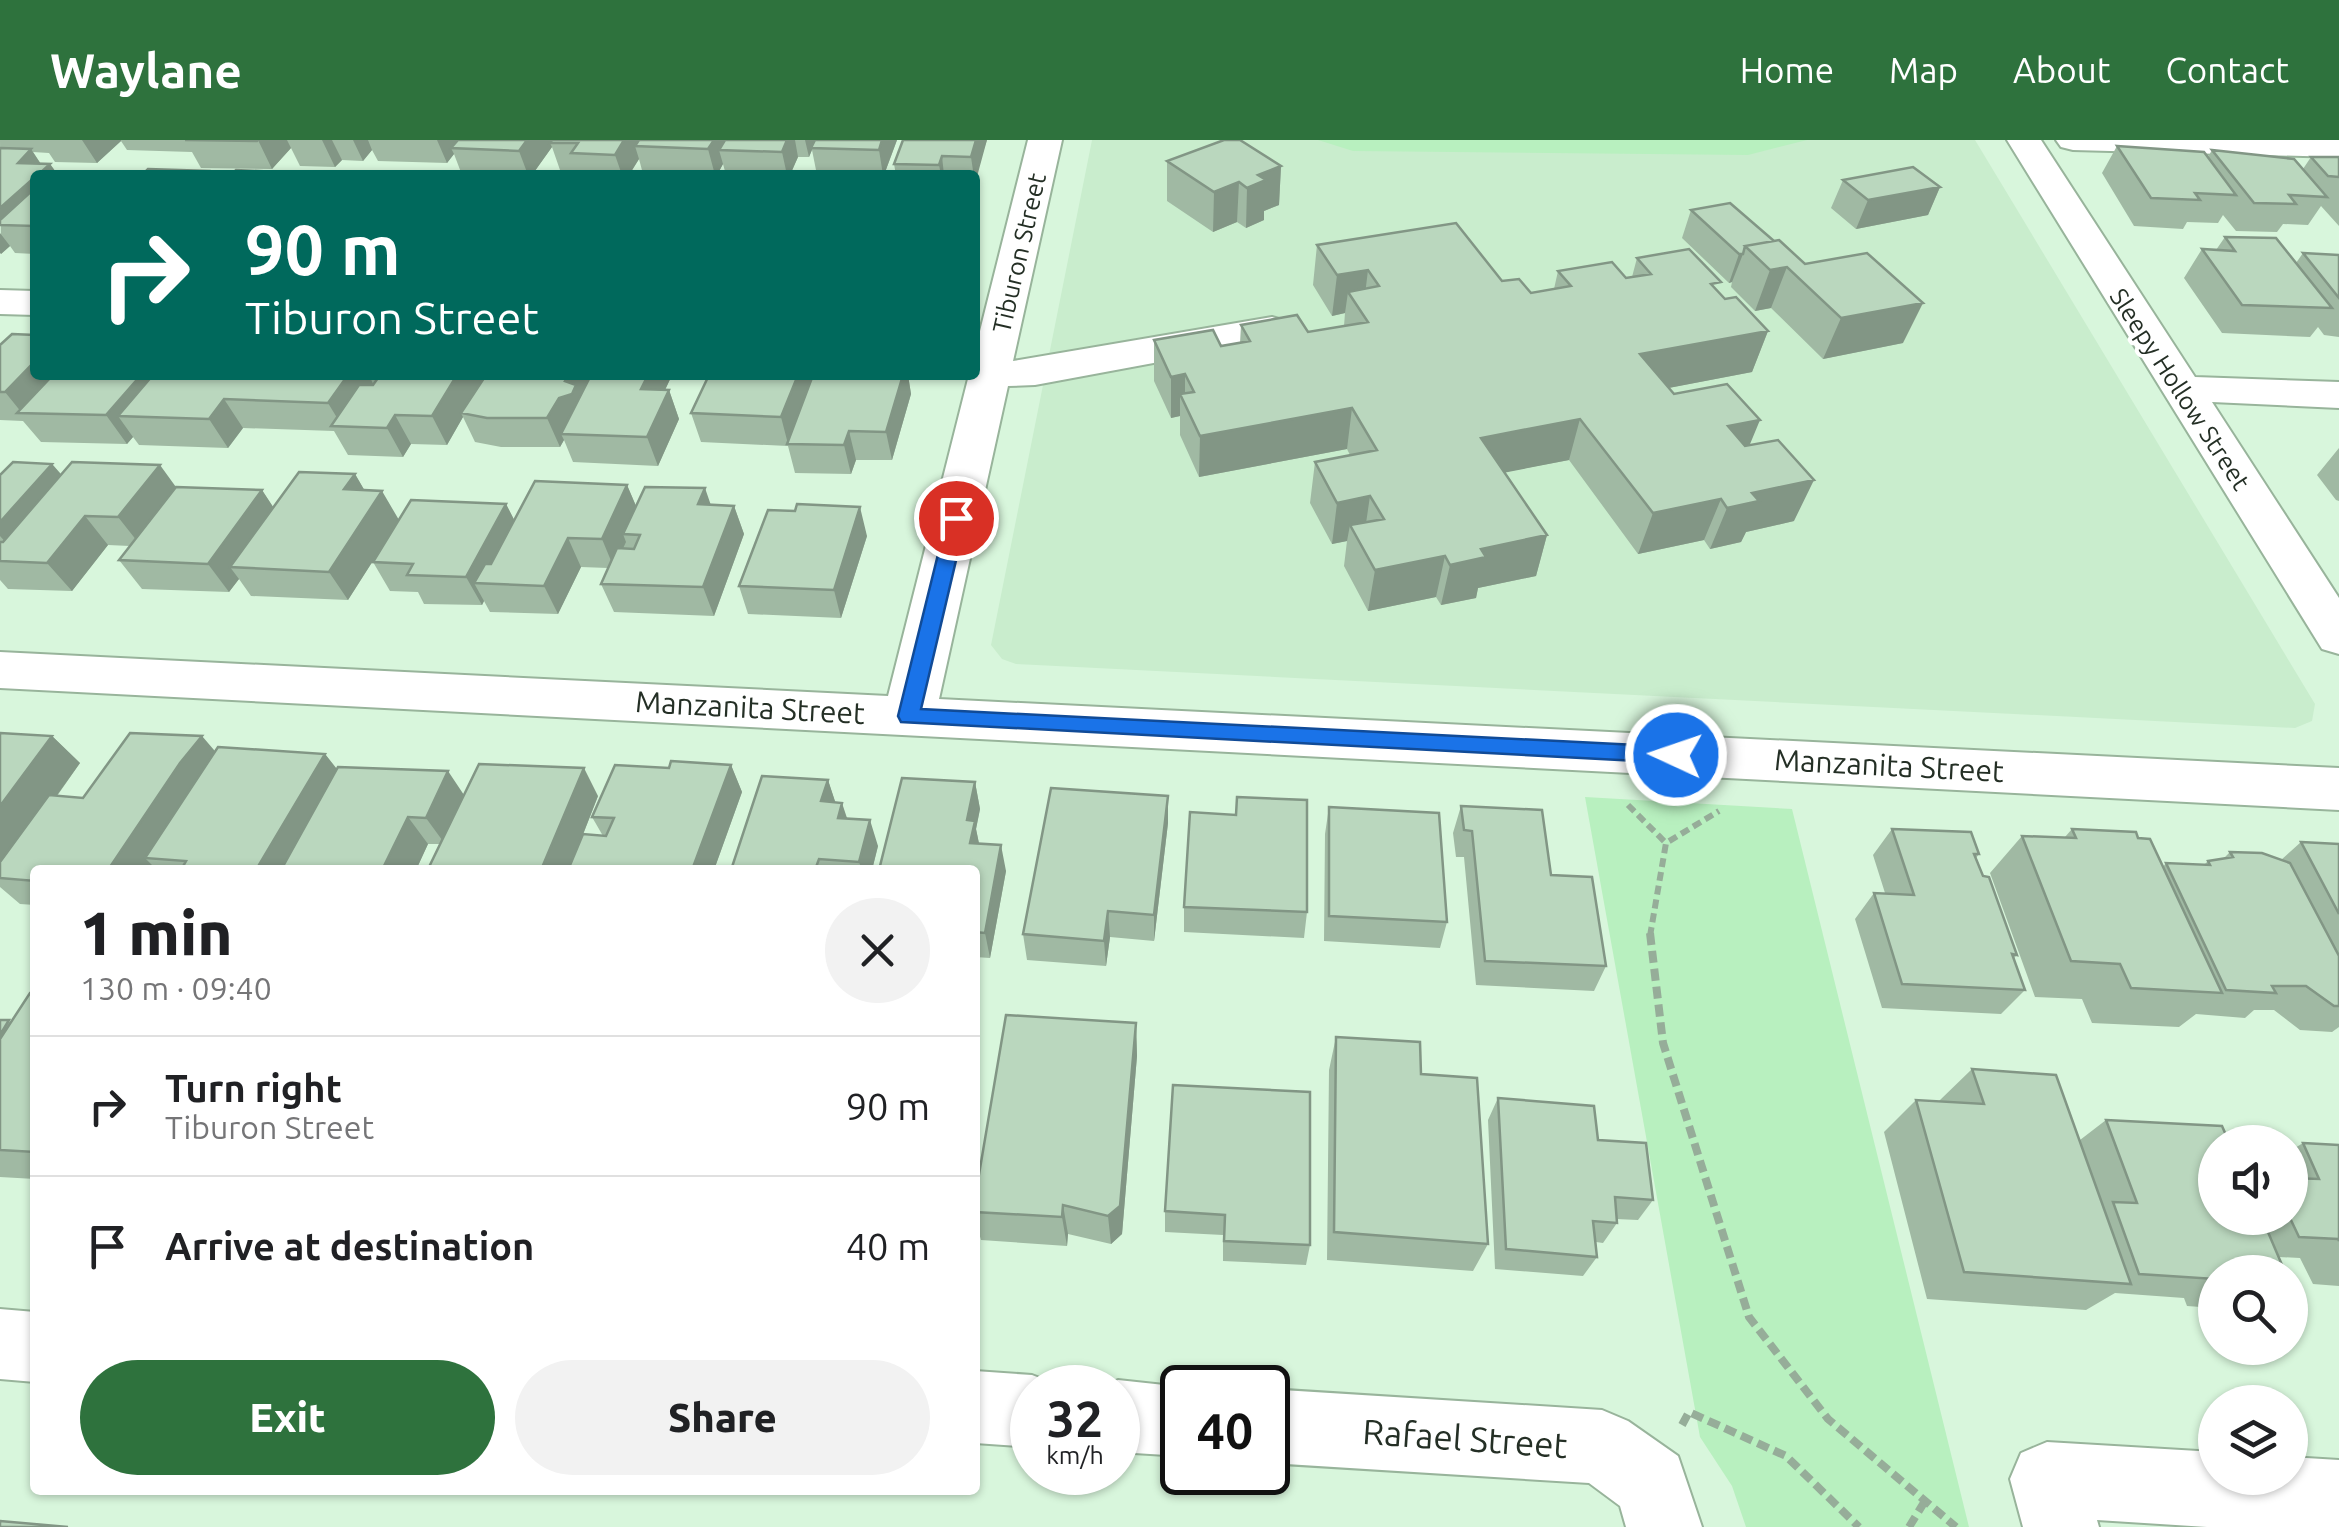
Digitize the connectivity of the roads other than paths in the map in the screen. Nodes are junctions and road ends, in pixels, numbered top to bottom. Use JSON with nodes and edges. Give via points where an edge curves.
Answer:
{"nodes":[{"id":1,"x":1044,"y":140,"type":"edge"},
{"id":2,"x":2024,"y":140,"type":"edge"},
{"id":3,"x":2073,"y":140,"type":"edge"},
{"id":4,"x":2188,"y":142,"type":"edge"},
{"id":5,"x":2339,"y":148,"type":"edge"},
{"id":6,"x":0,"y":302,"type":"edge"},
{"id":7,"x":30,"y":303,"type":"edge"},
{"id":8,"x":1272,"y":329,"type":"edge"},
{"id":9,"x":989,"y":353,"type":"edge"},
{"id":10,"x":2184,"y":389,"type":"junction"},
{"id":11,"x":2339,"y":395,"type":"edge"},
{"id":12,"x":2339,"y":637,"type":"edge"},
{"id":13,"x":0,"y":670,"type":"edge"},
{"id":14,"x":909,"y":716,"type":"junction"},
{"id":15,"x":2339,"y":789,"type":"edge"},
{"id":16,"x":0,"y":1344,"type":"edge"},
{"id":17,"x":30,"y":1346,"type":"edge"},
{"id":18,"x":980,"y":1407,"type":"edge"},
{"id":19,"x":1010,"y":1409,"type":"edge"},
{"id":20,"x":1290,"y":1427,"type":"edge"},
{"id":21,"x":2339,"y":1498,"type":"edge"},
{"id":22,"x":2054,"y":1503,"type":"edge"},
{"id":23,"x":1658,"y":1505,"type":"edge"}],
"edges":[{"from":1,"to":9,"type":"street","name":"Tiburon Street"},
{"from":2,"to":10,"type":"street","name":"Sleepy Hollow Street"},
{"from":3,"to":4,"type":"street"},
{"from":4,"to":5,"type":"street"},
{"from":6,"to":7,"type":"street"},
{"from":8,"to":9,"type":"street","via":[[1035,373]]},
{"from":9,"to":14,"type":"street","name":"Tiburon Street"},
{"from":10,"to":11,"type":"street"},
{"from":10,"to":12,"type":"street","name":"Sleepy Hollow Street"},
{"from":13,"to":14,"type":"street","name":"Manzanita Street"},
{"from":14,"to":15,"type":"street","name":"Manzanita Street"},
{"from":16,"to":17,"type":"street"},
{"from":18,"to":19,"type":"street"},
{"from":20,"to":23,"type":"street","name":"Rafael Street","via":[[1602,1448]]},
{"from":21,"to":22,"type":"street"}]}
